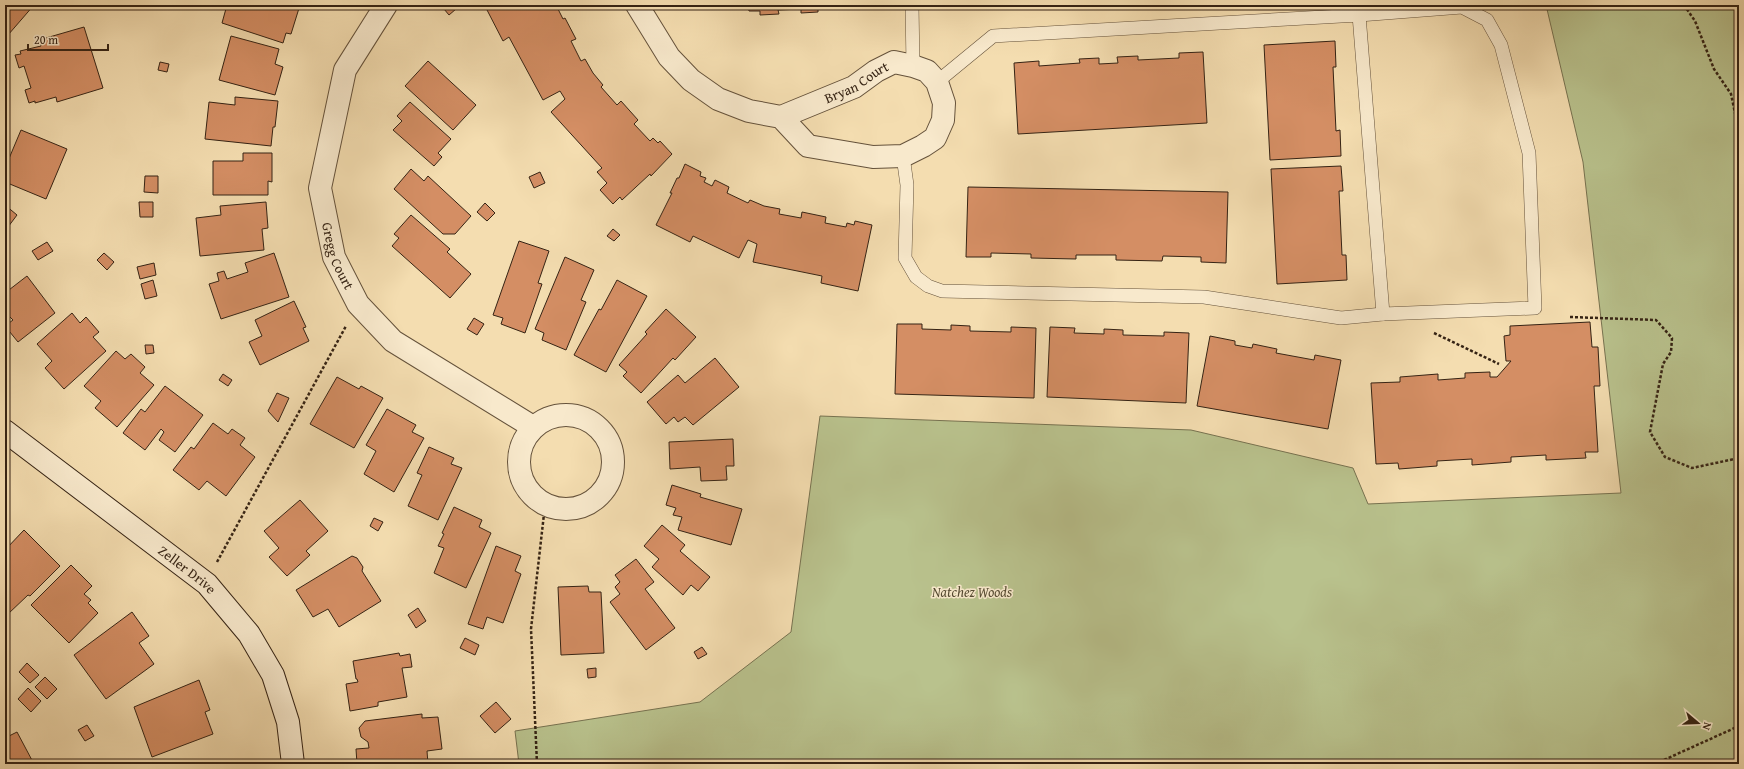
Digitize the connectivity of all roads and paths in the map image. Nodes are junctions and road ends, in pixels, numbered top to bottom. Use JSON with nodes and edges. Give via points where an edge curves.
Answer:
{"nodes":[{"id":1,"x":386,"y":5,"type":"edge"},
{"id":2,"x":637,"y":5,"type":"edge"},
{"id":3,"x":912,"y":5,"type":"edge"},
{"id":4,"x":1684,"y":5,"type":"edge"},
{"id":5,"x":1463,"y":6,"type":"edge"},
{"id":6,"x":1360,"y":15,"type":"junction"},
{"id":7,"x":913,"y":66,"type":"junction"},
{"id":8,"x":937,"y":82,"type":"junction"},
{"id":9,"x":1739,"y":116,"type":"edge"},
{"id":10,"x":781,"y":117,"type":"junction"},
{"id":11,"x":903,"y":156,"type":"junction"},
{"id":12,"x":358,"y":304,"type":"junction"},
{"id":13,"x":1383,"y":314,"type":"junction"},
{"id":14,"x":1570,"y":317,"type":"dead end"},
{"id":15,"x":1428,"y":330,"type":"dead end"},
{"id":16,"x":1499,"y":364,"type":"dead end"},
{"id":17,"x":534,"y":427,"type":"junction"},
{"id":18,"x":5,"y":431,"type":"edge"},
{"id":19,"x":1739,"y":458,"type":"edge"},
{"id":20,"x":545,"y":505,"type":"junction"},
{"id":21,"x":207,"y":584,"type":"junction"},
{"id":22,"x":1739,"y":726,"type":"edge"},
{"id":23,"x":293,"y":764,"type":"edge"},
{"id":24,"x":537,"y":764,"type":"edge"},
{"id":25,"x":1655,"y":764,"type":"edge"}],
"edges":[{"from":1,"to":12,"type":"street","name":"Gregg Court","via":[[345,70],[320,188],[334,257]]},
{"from":2,"to":10,"type":"street","via":[[669,57],[691,80],[718,99],[749,111]]},
{"from":3,"to":7,"type":"lane"},
{"from":4,"to":9,"type":"path","via":[[1695,21],[1714,69],[1731,94]]},
{"from":5,"to":6,"type":"lane"},
{"from":5,"to":13,"type":"lane","via":[[1488,20],[1501,45],[1529,153],[1535,308]]},
{"from":6,"to":8,"type":"lane","via":[[993,36]]},
{"from":6,"to":13,"type":"lane"},
{"from":7,"to":8,"type":"street","name":"Bryan Court","via":[[928,71]]},
{"from":7,"to":10,"type":"street","name":"Bryan Court","via":[[894,62],[854,87]]},
{"from":8,"to":11,"type":"street","via":[[944,103],[943,120],[935,138]]},
{"from":10,"to":11,"type":"street","via":[[808,146],[873,156]]},
{"from":11,"to":13,"type":"lane","via":[[906,185],[905,258],[916,277],[928,286],[942,291],[1204,297],[1341,318]]},
{"from":12,"to":17,"type":"street","name":"Gregg Court","via":[[393,341]]},
{"from":12,"to":21,"type":"path","via":[[223,550]]},
{"from":14,"to":19,"type":"path","via":[[1656,320],[1672,338],[1671,352],[1662,364],[1650,432],[1657,445],[1665,457],[1692,468]]},
{"from":15,"to":16,"type":"path"},
{"from":17,"to":20,"type":"street","via":[[523,440],[518,456],[521,478],[529,492]]},
{"from":17,"to":20,"type":"street","via":[[550,417],[566,415],[583,418],[593,423],[604,434],[611,450],[612,471],[606,487],[595,500],[580,508],[560,510]]},
{"from":18,"to":21,"type":"street","name":"Zeller Drive"},
{"from":20,"to":24,"type":"path","via":[[531,629]]},
{"from":21,"to":23,"type":"street","name":"Zeller Drive","via":[[249,634],[273,675],[288,722]]},
{"from":22,"to":25,"type":"path"}]}
